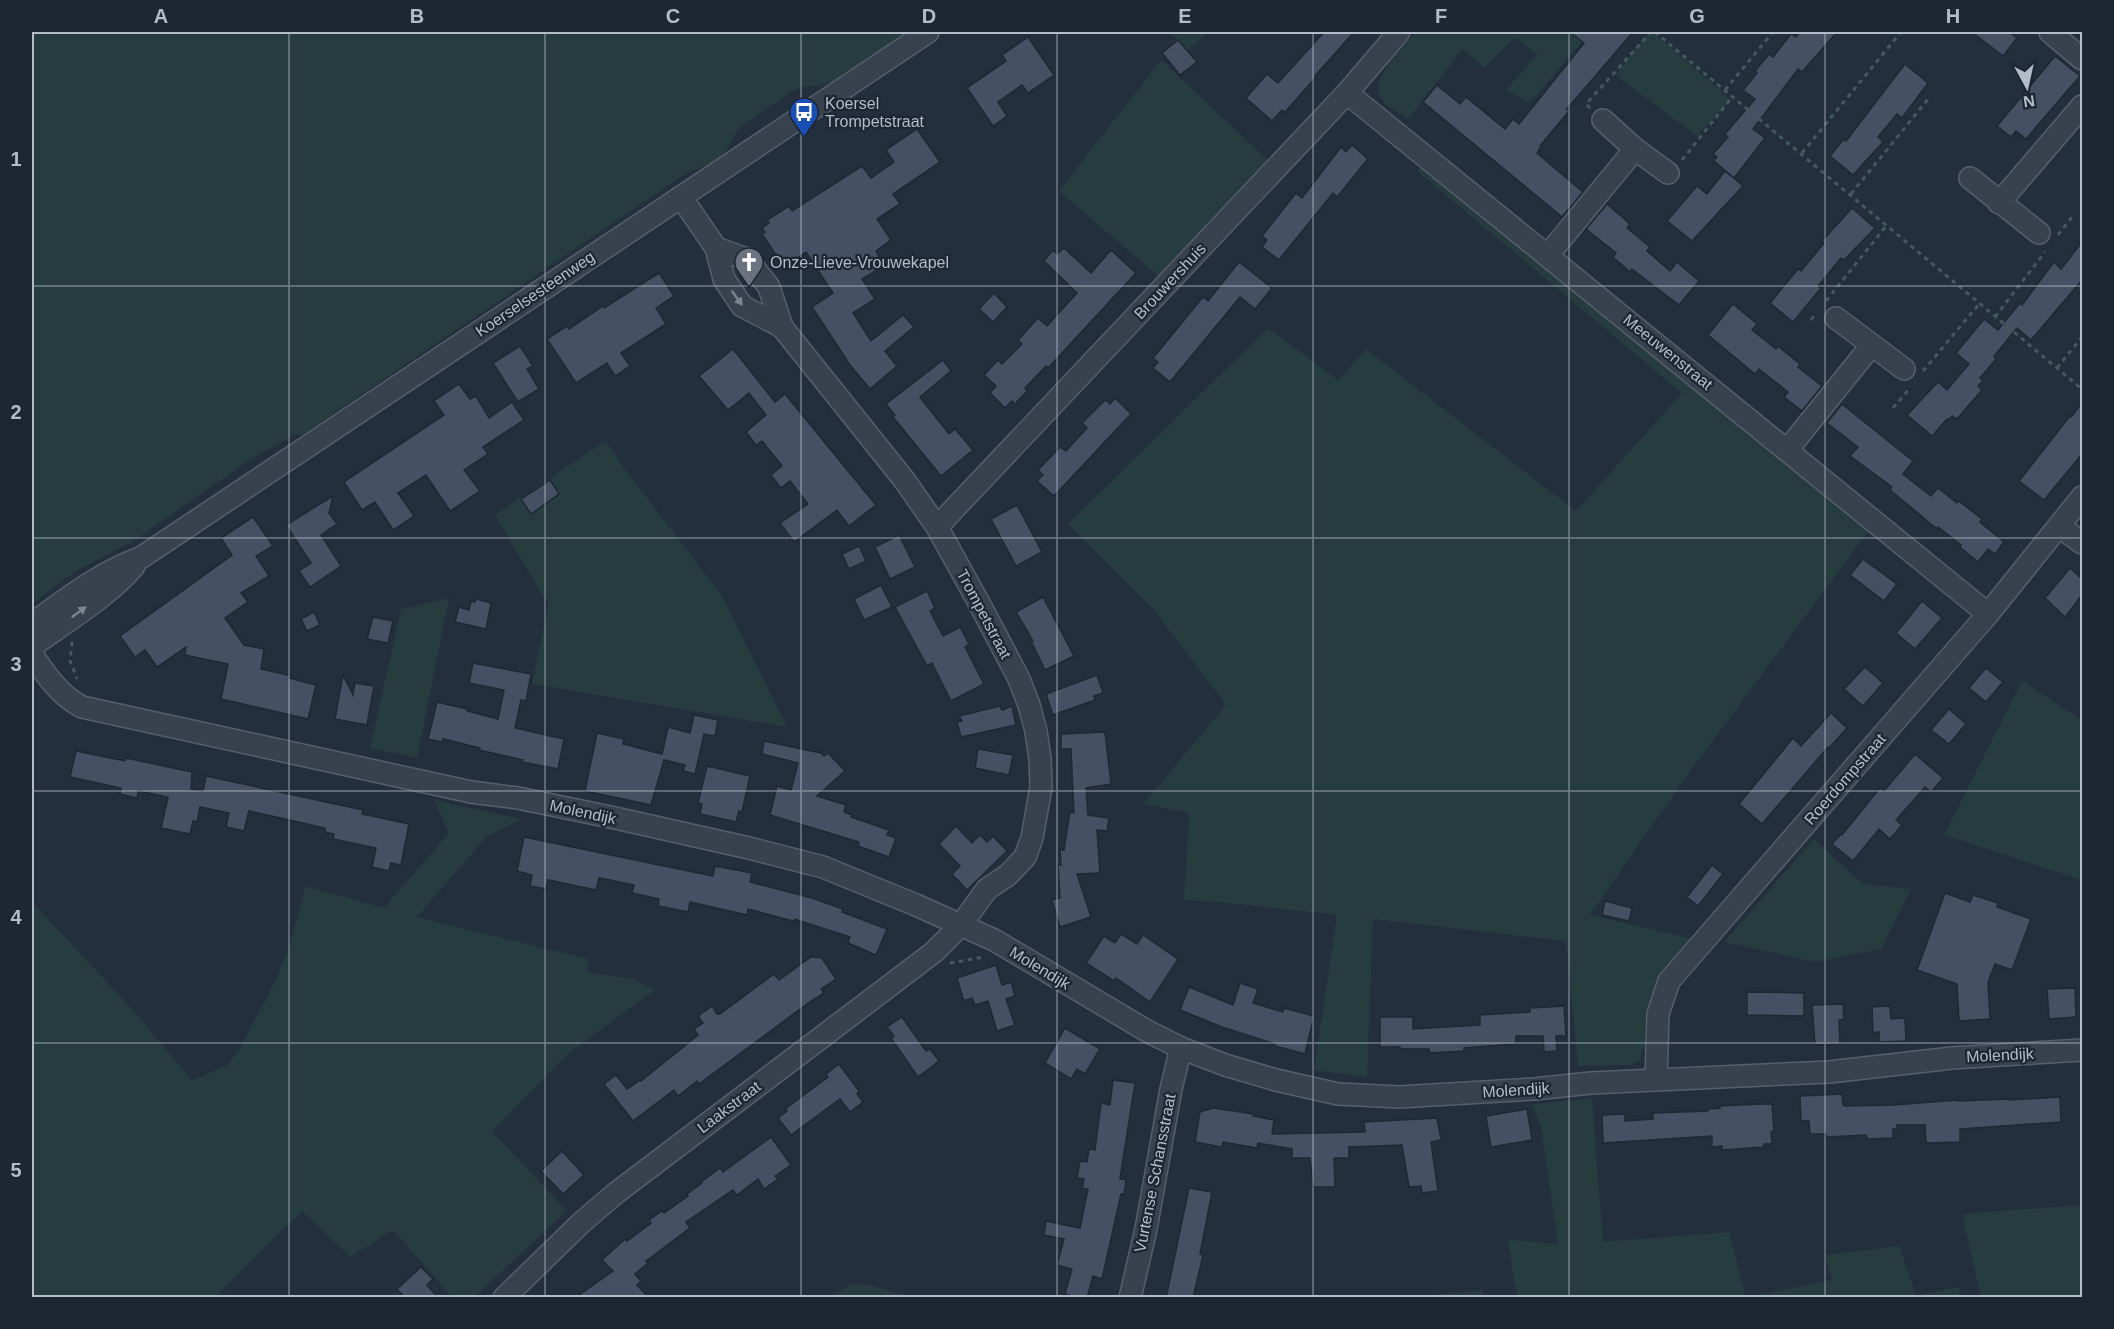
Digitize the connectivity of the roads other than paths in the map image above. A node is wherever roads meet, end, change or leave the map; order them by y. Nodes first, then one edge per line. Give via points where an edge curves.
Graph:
1 (928, 32) edge
2 (1399, 32) edge
3 (2063, 35) edge
4 (2082, 59) edge
5 (1347, 93) junction
6 (2082, 106) edge
7 (1603, 120) road end
8 (1635, 148) junction
9 (1668, 173) road end
10 (1970, 178) dead end
11 (681, 196) junction
12 (1999, 203) junction
13 (2049, 238) road end
14 (716, 248) junction
15 (1548, 255) junction
16 (1836, 318) dead end
17 (782, 327) junction
18 (1871, 346) junction
19 (1910, 378) road end
20 (1788, 450) junction
21 (2082, 497) edge
22 (2060, 526) junction
23 (937, 527) junction
24 (2082, 543) edge
25 (142, 557) junction
26 (1988, 614) junction
27 (32, 624) edge
28 (32, 646) edge
29 (32, 654) edge
30 (961, 925) junction
31 (1181, 1048) junction
32 (2082, 1050) edge
33 (1656, 1080) junction
34 (504, 1298) edge
35 (1130, 1298) edge

1 - 11 street, Koerselsesteenweg
2 - 5 street, Brouwershuis
3 - 4 street
5 - 15 street, Meeuwenstraat
5 - 23 street, Brouwershuis
6 - 12 street
7 - 8 street
8 - 9 street
8 - 15 street
10 - 12 street
11 - 14 street, Trompetstraat
11 - 25 street, Koerselsesteenweg
12 - 13 street
14 -> 17 street, Trompetstraat via 724,279 742,306
14 - 17 street, Trompetstraat via 747,259 769,287
15 - 20 street, Meeuwenstraat
16 - 18 street
17 - 23 street, Trompetstraat
18 - 19 street
18 - 20 street
20 - 26 street, Meeuwenstraat
21 - 22 street, Roerdompstraat
22 - 24 street
22 - 26 street, Roerdompstraat
23 - 30 street, Trompetstraat via 1019,679 1036,731 1040,759 1038,813 1025,857 987,889
25 - 27 street, Koerselsesteenweg via 85,585
28 -> 25 street, Koerselsesteenweg via 126,575
26 - 33 street, Roerdompstraat via 1669,981 1658,1014
29 - 30 street, Molendijk via 62,693 82,707 793,859 862,882
30 - 31 street, Molendijk via 994,940
30 - 34 street, Laakstraat via 934,952 616,1193
31 - 33 street, Molendijk via 1305,1088 1366,1096
31 - 35 street, Vurtense Schansstraat
32 - 33 street, Molendijk via 1952,1058 1829,1072

